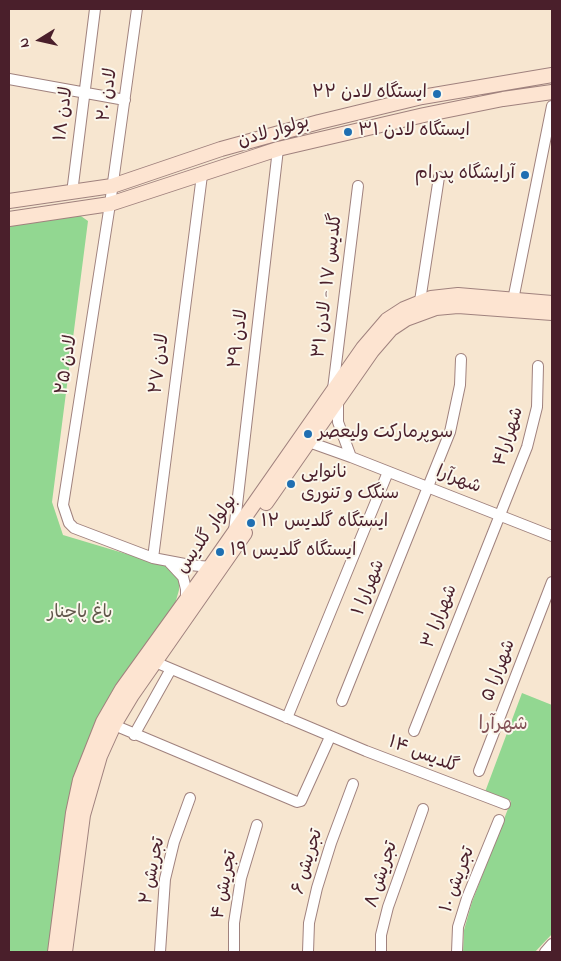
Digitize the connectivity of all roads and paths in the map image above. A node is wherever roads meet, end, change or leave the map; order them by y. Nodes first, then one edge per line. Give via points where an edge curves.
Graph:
1 (95, 9) edge
2 (137, 9) edge
3 (552, 75) edge
4 (9, 79) edge
5 (552, 92) edge
6 (83, 93) junction
7 (125, 100) junction
8 (552, 106) edge
9 (278, 150) junction
10 (202, 175) junction
11 (439, 177) dead end
12 (112, 186) junction
13 (358, 186) dead end
14 (72, 193) junction
15 (9, 201) edge
16 (110, 204) junction
17 (9, 219) edge
18 (513, 300) junction
19 (420, 301) junction
20 (552, 303) edge
21 (552, 313) edge
22 (461, 359) dead end
23 (538, 366) dead end
24 (335, 395) junction
25 (305, 439) junction
26 (352, 457) junction
27 (388, 472) junction
28 (427, 487) junction
29 (499, 515) junction
30 (234, 532) junction
31 (552, 536) edge
32 (152, 558) junction
33 (169, 562) junction
34 (210, 567) junction
35 (552, 582) edge
36 (186, 600) junction
37 (155, 662) junction
38 (171, 669) junction
39 (342, 701) dead end
40 (287, 718) junction
41 (114, 725) junction
42 (414, 731) dead end
43 (134, 735) junction
44 (330, 737) junction
45 (479, 772) dead end
46 (353, 784) dead end
47 (190, 798) dead end
48 (505, 804) dead end
49 (423, 809) dead end
50 (499, 820) dead end
51 (256, 825) dead end
52 (552, 944) edge
53 (55, 952) edge
54 (65, 952) edge
55 (160, 952) edge
56 (234, 952) edge
57 (308, 952) edge
58 (381, 952) edge
59 (456, 952) edge
60 (544, 952) edge

1 - 6 street, لادن ۱۸
2 - 7 street, لادن ۲۰
3 - 12 street, بولوار لادن via 422,97 319,122 221,149
4 - 6 street
5 - 9 street, بولوار لادن via 416,116
6 - 7 street
6 - 14 street, لادن ۱۸
7 - 12 street, لادن ۲۰
8 - 18 street
9 - 10 street, بولوار لادن
9 - 30 street, لادن ۲۹
10 - 16 street, بولوار لادن
10 - 32 street, لادن ۲۷
11 - 19 street
12 - 14 street, بولوار لادن
12 - 16 street, لادن ۲۰
13 - 24 street, گلدیس ۱۷ - لادن ۳۱
14 - 15 street, بولوار لادن
16 - 17 street, بولوار لادن
16 - 32 street, لادن ۲۵ via 63,505 66,518 74,528
18 - 19 street, بولوار گلدیس via 458,296
18 - 20 street, بولوار گلدیس
19 - 24 street, بولوار گلدیس via 387,320 363,348
21 - 24 street, بولوار گلدیس via 458,306 436,308 406,319 391,329
22 - 28 street, شهرارا ۱ via 459,393 450,432
23 - 29 street, شهرارا۴ via 535,415
24 - 25 street, بولوار گلدیس
24 - 26 street, گلدیس ۱۷ - لادن ۳۱ via 338,422
25 - 26 street, شهرآرا
25 - 30 street, بولوار گلدیس
25 - 37 street, بولوار گلدیس
26 - 27 street, شهرآرا
27 - 28 street, شهرآرا
27 - 40 street
28 - 29 street, شهرآرا
28 - 39 street, شهرارا ۱
29 - 31 street, شهرآرا
29 - 42 street, شهرارا ۳
30 - 34 street, بولوار گلدیس
32 - 33 street
33 - 34 street
33 - 36 street via 183,577
34 - 36 street, بولوار گلدیس
35 - 45 street, شهرارا ۵
36 - 53 street, بولوار گلدیس via 122,689 90,752 72,813
37 - 38 street, گلدیس ۱۴
37 - 41 street, بولوار گلدیس
38 - 40 street, گلدیس ۱۴
38 - 43 street
40 - 44 street, گلدیس ۱۴
41 - 43 street
41 - 54 street, بولوار گلدیس via 100,756 83,815
43 - 44 street via 297,802 301,801
44 - 48 street, گلدیس ۱۴
46 - 57 street, تجریش ۶ via 317,888 308,923
47 - 55 street, تجریش ۲ via 165,879
49 - 58 street, تجریش ۸ via 388,907 381,935
50 - 59 street, تجریش ۱۰ via 467,898 458,927
51 - 56 street, تجریش ۴ via 241,878 234,923
52 - 60 street

